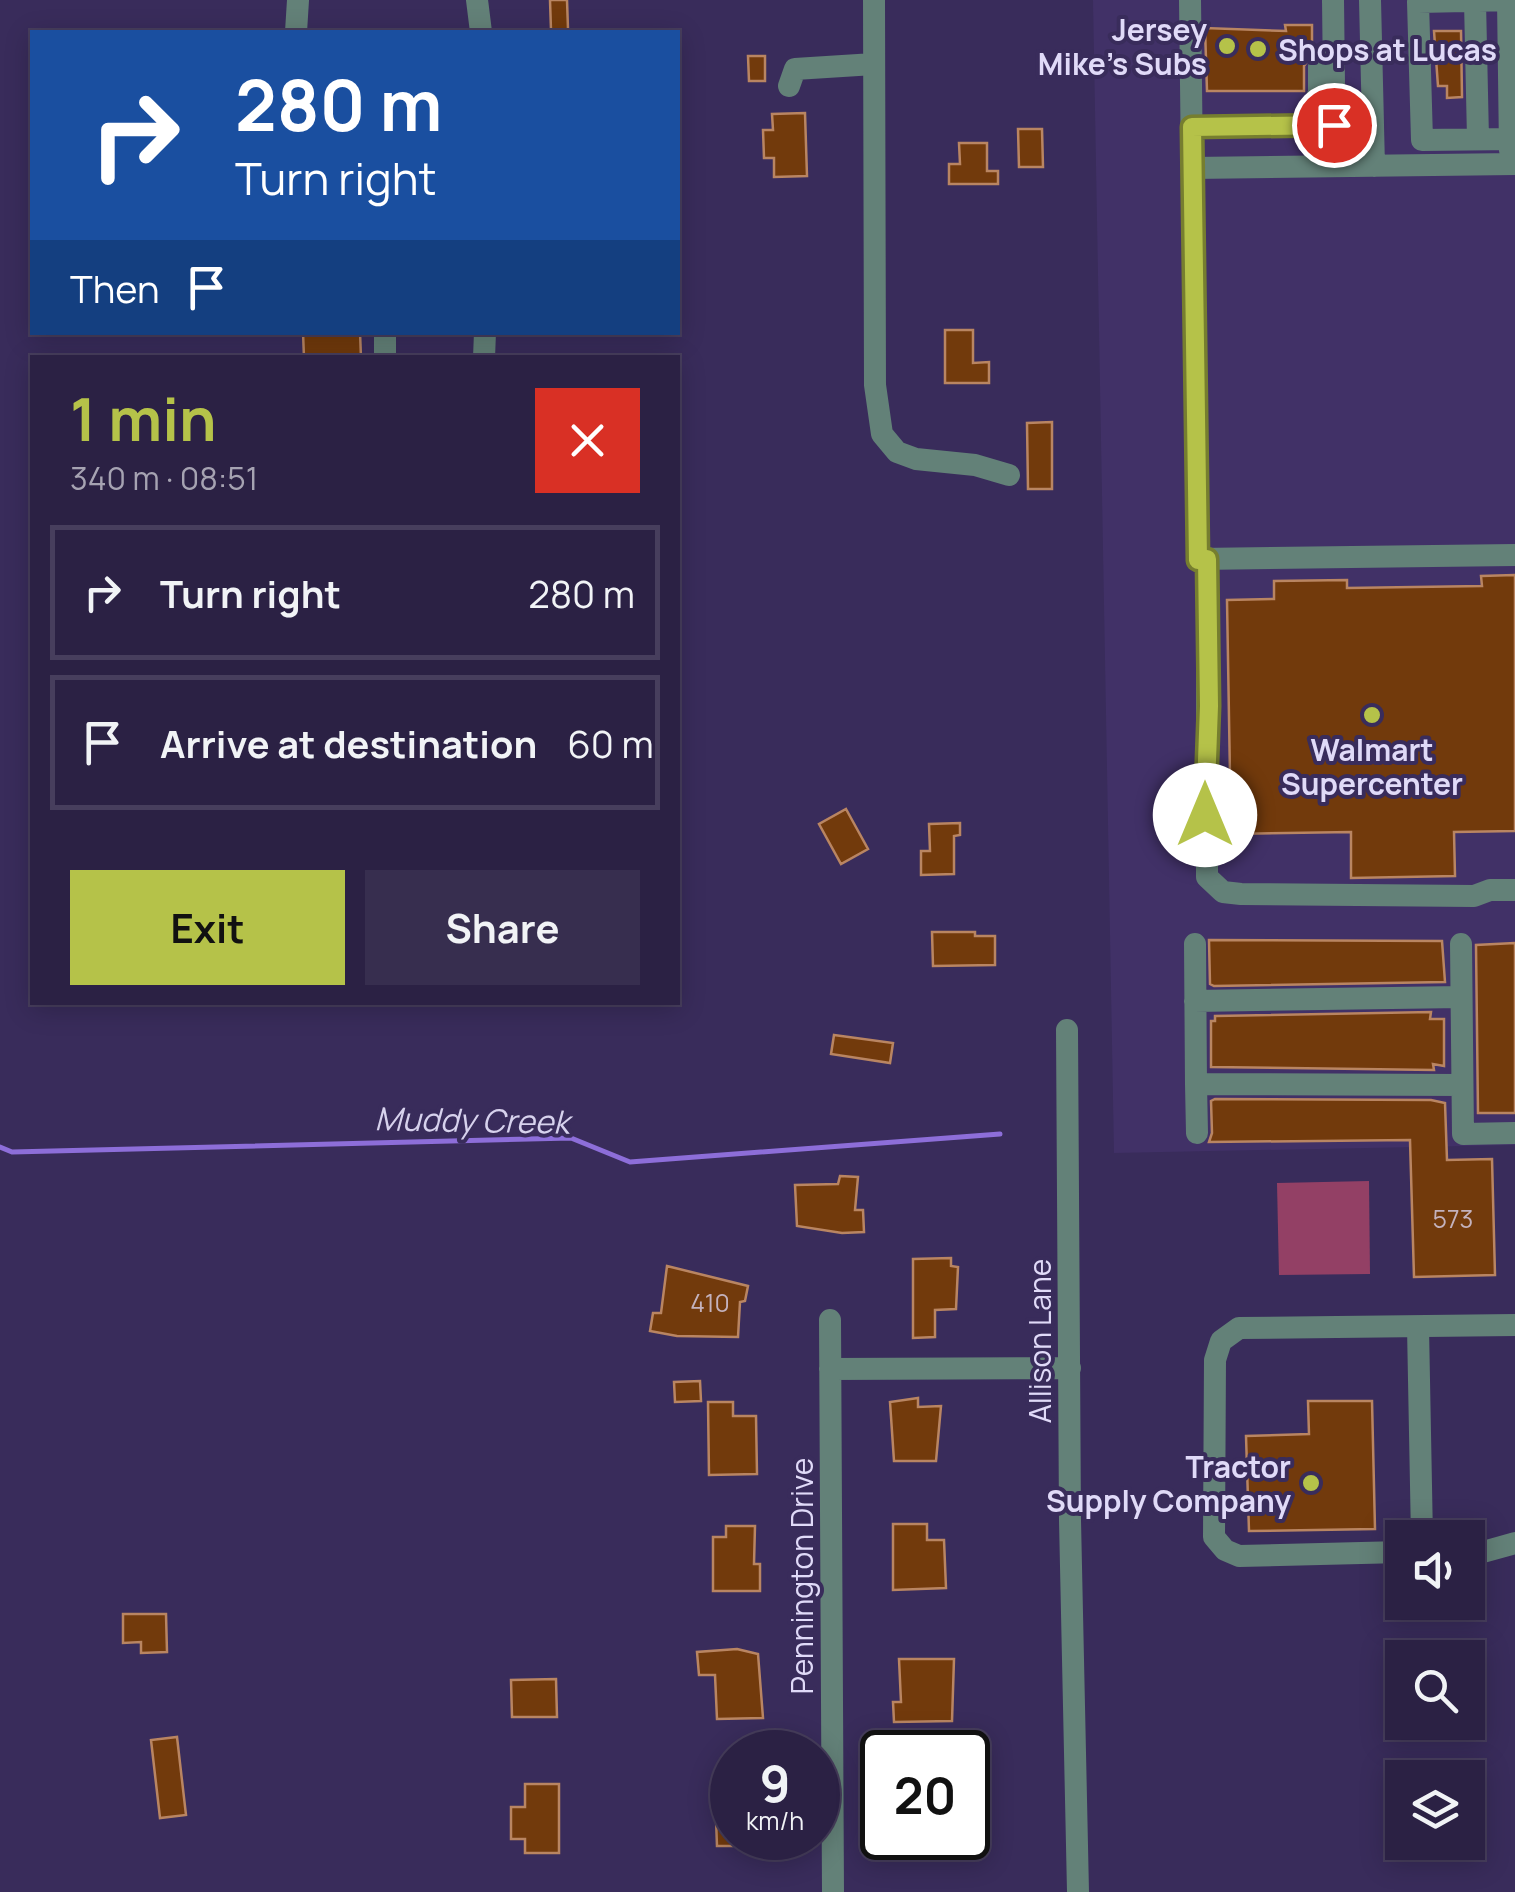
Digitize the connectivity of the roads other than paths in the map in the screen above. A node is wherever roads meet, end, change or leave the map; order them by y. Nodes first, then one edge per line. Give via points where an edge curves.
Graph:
1 (298, 0) edge
2 (477, 0) edge
3 (874, 0) edge
4 (1190, 0) edge
5 (1316, 0) edge
6 (1333, 0) edge
7 (1370, 0) edge
8 (1512, 0) edge
9 (1475, 1) edge
10 (296, 30) edge
11 (481, 30) edge
12 (874, 64) junction
13 (789, 86) dead end
14 (1334, 125) junction
15 (1305, 126) junction
16 (1192, 127) junction
17 (1478, 139) junction
18 (1513, 139) edge
19 (1422, 140) junction
20 (1513, 164) edge
21 (1423, 165) junction
22 (1335, 166) junction
23 (1374, 166) junction
24 (1192, 168) junction
25 (1009, 475) dead end
26 (1515, 555) edge
27 (1212, 559) junction
28 (1515, 890) edge
29 (1194, 944) dead end
30 (1461, 944) dead end
31 (1461, 997) junction
32 (1195, 1002) junction
33 (1068, 1030) dead end
34 (1196, 1084) junction
35 (1462, 1085) junction
36 (1197, 1133) dead end
37 (1515, 1133) edge
38 (830, 1320) dead end
39 (1515, 1325) edge
40 (1418, 1327) junction
41 (1070, 1368) junction
42 (830, 1369) junction
43 (1422, 1520) edge
44 (1515, 1543) edge
45 (1485, 1551) edge
46 (1385, 1552) edge
47 (833, 1892) edge
48 (1078, 1892) edge

1 - 10 street
2 - 11 street
3 - 12 street
4 - 16 street
5 - 15 street via 1320,93
6 - 14 street
7 - 23 street
8 - 9 street
8 - 18 street
9 - 17 street
9 - 19 street via 1418,2
12 - 13 street via 796,69
12 - 25 street via 875,384 882,434 897,452 916,459
14 - 15 street
14 - 22 street
15 - 16 street
16 - 24 street
17 - 18 street
17 - 19 street
18 - 20 street
19 - 21 street
20 - 21 street
21 - 23 street
22 - 23 street
22 - 24 street
24 - 27 street via 1198,560
26 - 27 street
27 - 28 street via 1219,706 1206,739 1207,877 1223,892 1474,896
29 - 32 street
30 - 31 street
31 - 32 street
31 - 35 street
32 - 34 street
33 - 41 street, Allison Lane
34 - 35 street
34 - 36 street
35 - 37 street via 1462,1134
38 - 42 street, Pennington Drive
39 - 40 street
40 - 43 street
40 - 46 street via 1240,1328 1221,1341 1215,1360 1214,1538 1239,1556
41 - 42 street
41 - 48 street, Allison Lane
42 - 47 street, Pennington Drive
44 - 45 street

